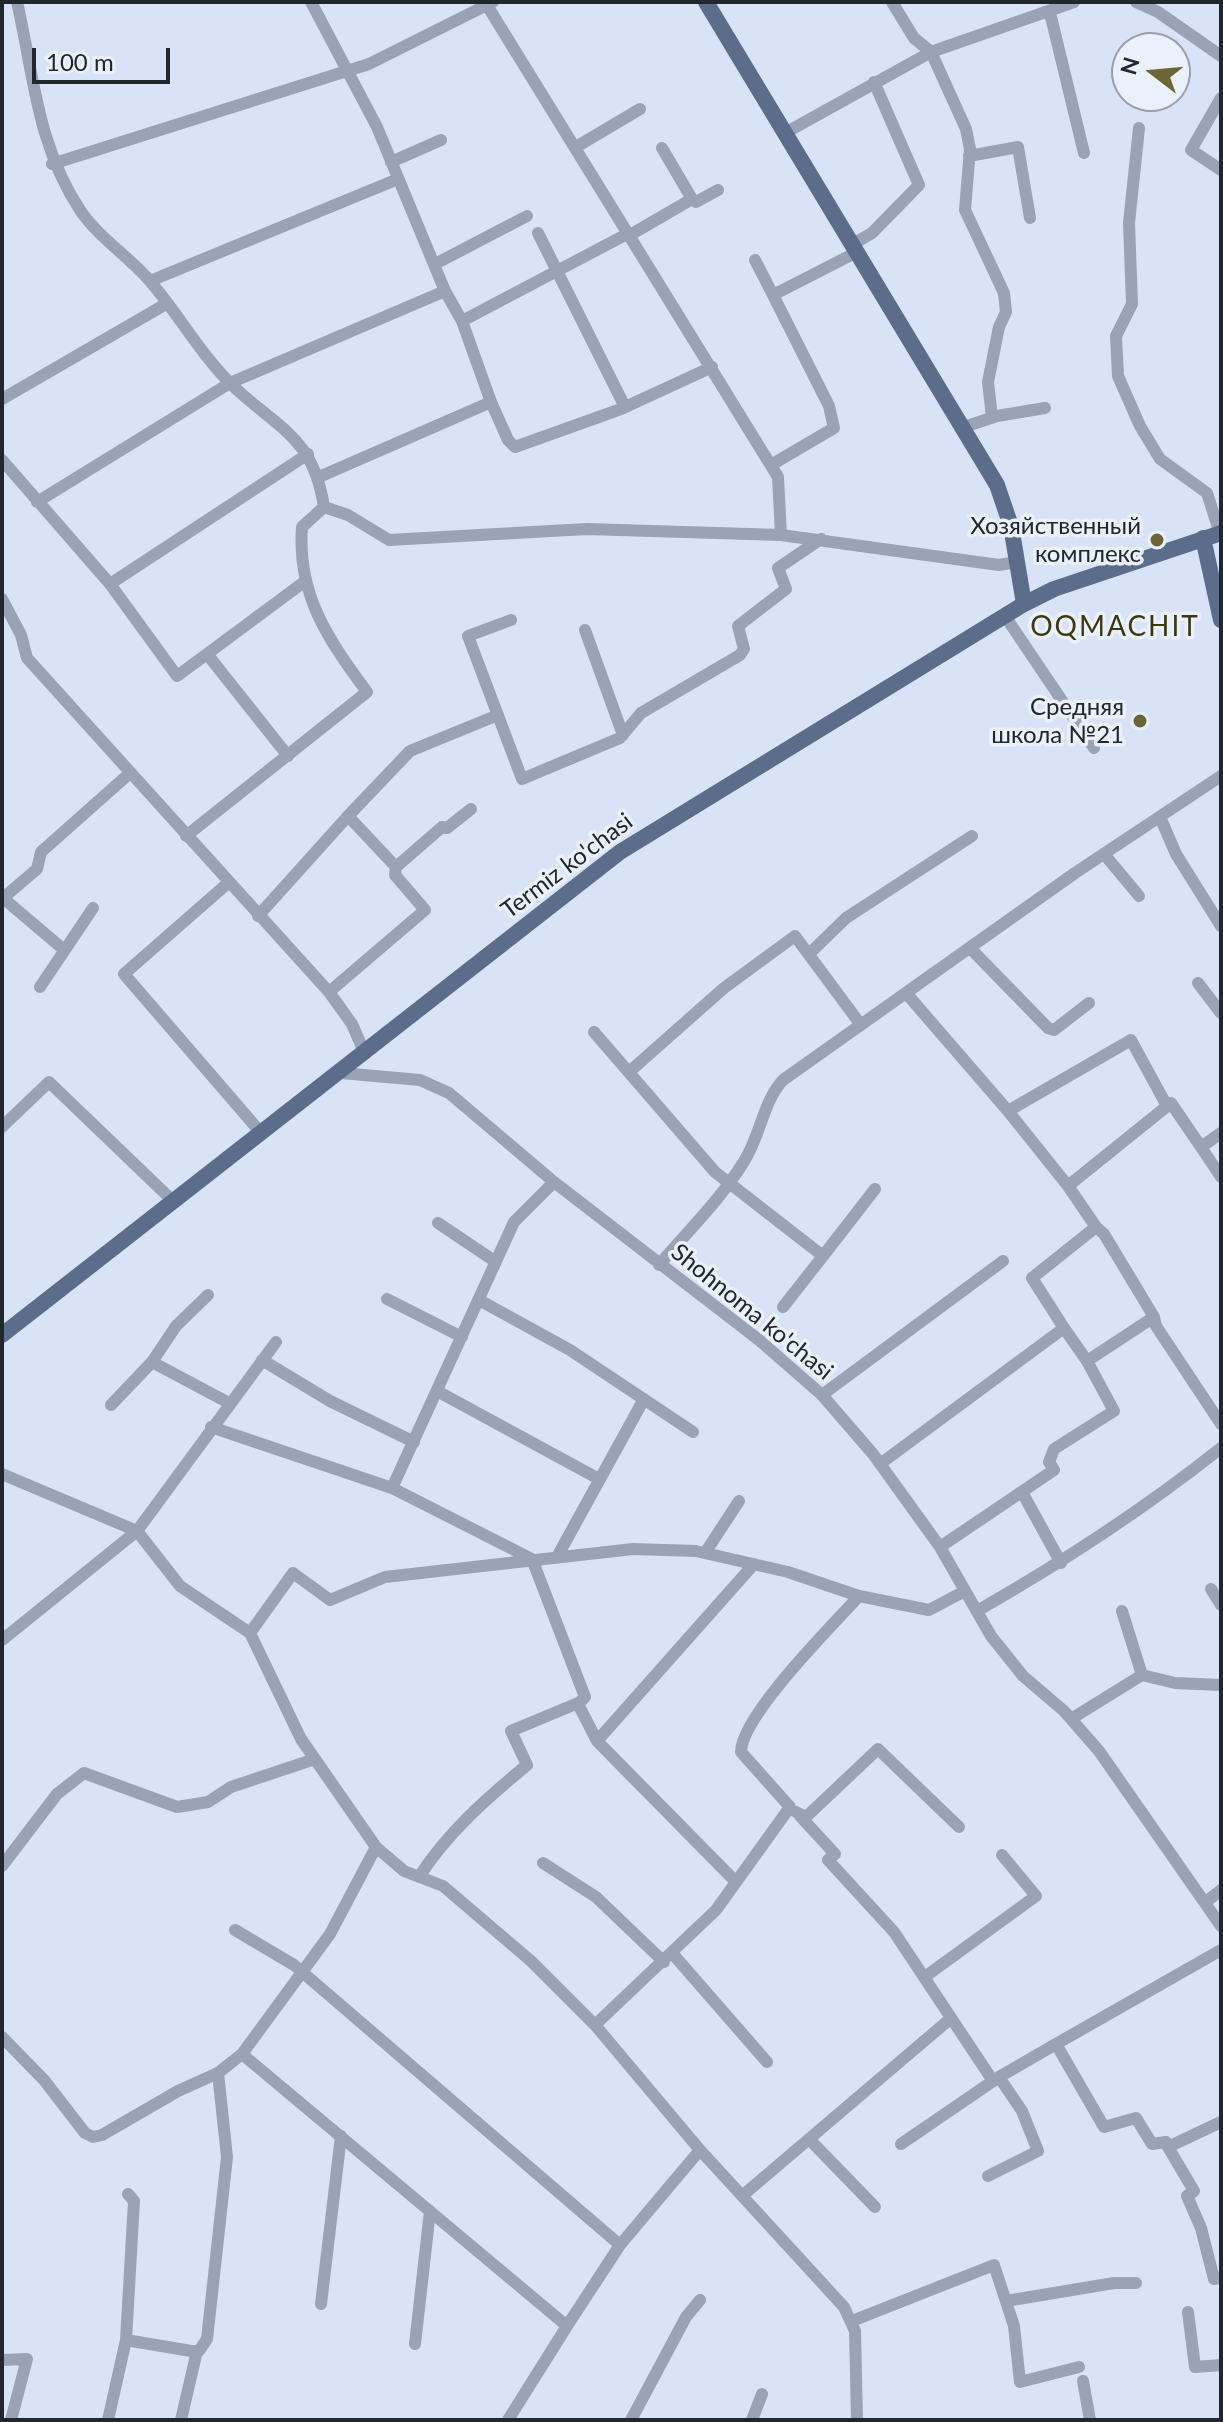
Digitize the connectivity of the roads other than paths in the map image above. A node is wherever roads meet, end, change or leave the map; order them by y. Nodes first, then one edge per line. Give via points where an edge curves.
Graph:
1 (17, 2) edge
2 (311, 2) edge
3 (706, 2) edge
4 (892, 2) edge
5 (1074, 2) edge
6 (1136, 2) edge
7 (488, 3) edge
8 (1152, 6) edge
9 (1046, 12) junction
10 (931, 52) junction
11 (1221, 56) edge
12 (345, 69) junction
13 (874, 82) junction
14 (1221, 98) edge
15 (640, 109) dead end
16 (1139, 128) dead end
17 (785, 133) junction
18 (441, 140) dead end
19 (576, 147) junction
20 (662, 148) dead end
21 (1084, 153) dead end
22 (969, 156) junction
23 (391, 162) junction
24 (52, 164) junction
25 (1221, 170) edge
26 (398, 179) junction
27 (718, 190) dead end
28 (692, 199) junction
29 (527, 216) dead end
30 (1030, 218) dead end
31 (538, 233) dead end
32 (630, 234) junction
33 (855, 248) junction
34 (755, 260) dead end
35 (435, 264) junction
36 (558, 272) junction
37 (150, 281) junction
38 (445, 291) junction
39 (773, 295) junction
40 (166, 304) junction
41 (462, 321) junction
42 (712, 367) junction
43 (230, 383) junction
44 (2, 399) edge
45 (491, 402) junction
46 (625, 407) junction
47 (1045, 408) dead end
48 (992, 417) junction
49 (964, 427) junction
50 (308, 454) junction
51 (2, 460) edge
52 (771, 465) junction
53 (319, 477) junction
54 (37, 502) junction
55 (324, 507) junction
56 (1220, 534) edge
57 (781, 535) junction
58 (1203, 538) junction
59 (821, 539) junction
60 (1017, 562) junction
61 (304, 582) junction
62 (110, 584) junction
63 (2, 599) edge
64 (1024, 604) junction
65 (1005, 616) junction
66 (511, 620) dead end
67 (1221, 620) edge
68 (585, 630) dead end
69 (207, 654) junction
70 (498, 715) junction
71 (623, 735) junction
72 (1094, 748) dead end
73 (288, 756) junction
74 (130, 773) junction
75 (1221, 776) edge
76 (471, 809) dead end
77 (348, 816) junction
78 (1160, 817) junction
79 (186, 836) junction
80 (972, 836) dead end
81 (1104, 854) junction
82 (396, 867) junction
83 (228, 883) junction
84 (1139, 896) dead end
85 (2, 898) edge
86 (93, 908) dead end
87 (258, 916) junction
88 (1221, 926) edge
89 (970, 948) junction
90 (63, 949) junction
91 (809, 954) junction
92 (1198, 983) dead end
93 (40, 987) dead end
94 (329, 992) junction
95 (906, 993) junction
96 (1089, 1003) dead end
97 (1221, 1013) edge
98 (861, 1025) junction
99 (594, 1032) dead end
100 (365, 1054) junction
101 (629, 1072) junction
102 (341, 1073) junction
103 (1167, 1106) junction
104 (1008, 1111) junction
105 (2, 1127) edge
106 (1221, 1133) edge
107 (262, 1134) junction
108 (1201, 1147) junction
109 (1221, 1177) edge
110 (554, 1182) junction
111 (728, 1183) junction
112 (1068, 1186) junction
113 (875, 1189) dead end
114 (174, 1202) junction
115 (438, 1223) dead end
116 (1096, 1227) junction
117 (823, 1256) junction
118 (1003, 1261) dead end
119 (496, 1262) junction
120 (659, 1265) junction
121 (208, 1295) dead end
122 (387, 1299) dead end
123 (479, 1300) junction
124 (783, 1307) dead end
125 (1154, 1317) junction
126 (1064, 1328) junction
127 (2, 1335) edge
128 (462, 1337) junction
129 (276, 1342) dead end
130 (262, 1360) junction
131 (1087, 1361) junction
132 (152, 1362) junction
133 (437, 1391) junction
134 (822, 1395) junction
135 (644, 1399) junction
136 (229, 1403) junction
137 (111, 1405) dead end
138 (1221, 1424) edge
139 (211, 1427) junction
140 (693, 1432) dead end
141 (414, 1442) junction
142 (1221, 1448) edge
143 (880, 1464) junction
144 (2, 1474) edge
145 (599, 1479) junction
146 (392, 1488) junction
147 (1022, 1492) junction
148 (739, 1501) dead end
149 (137, 1531) junction
150 (940, 1547) junction
151 (705, 1553) junction
152 (557, 1557) junction
153 (532, 1559) junction
154 (1061, 1563) junction
155 (754, 1564) junction
156 (1211, 1589) dead end
157 (965, 1591) junction
158 (859, 1596) junction
159 (1221, 1605) edge
160 (977, 1611) junction
161 (1122, 1611) dead end
162 (250, 1633) junction
163 (2, 1640) edge
164 (1142, 1675) junction
165 (1221, 1685) edge
166 (578, 1703) junction
167 (1071, 1719) junction
168 (597, 1741) junction
169 (315, 1759) junction
170 (795, 1812) junction
171 (959, 1827) dead end
172 (376, 1847) junction
173 (1002, 1855) dead end
174 (543, 1863) dead end
175 (2, 1866) edge
176 (419, 1877) junction
177 (736, 1882) junction
178 (1221, 1890) edge
179 (1207, 1901) junction
180 (1221, 1926) edge
181 (235, 1930) dead end
182 (1221, 1950) edge
183 (668, 1957) junction
184 (302, 1972) junction
185 (926, 1976) junction
186 (950, 2019) junction
187 (595, 2025) junction
188 (2, 2037) edge
189 (1056, 2044) junction
190 (242, 2054) junction
191 (767, 2062) dead end
192 (218, 2073) junction
193 (996, 2079) junction
194 (1221, 2122) edge
195 (341, 2136) junction
196 (809, 2139) junction
197 (901, 2144) dead end
198 (1168, 2147) junction
199 (700, 2150) junction
200 (988, 2176) dead end
201 (128, 2194) dead end
202 (742, 2196) junction
203 (875, 2207) dead end
204 (430, 2211) junction
205 (620, 2245) junction
206 (1221, 2278) edge
207 (1136, 2283) dead end
208 (700, 2300) dead end
209 (1006, 2301) junction
210 (321, 2304) dead end
211 (1188, 2312) dead end
212 (852, 2321) junction
213 (567, 2326) junction
214 (126, 2340) junction
215 (415, 2344) dead end
216 (197, 2351) junction
217 (2, 2360) edge
218 (1221, 2365) edge
219 (1079, 2367) dead end
220 (1083, 2381) dead end
221 (762, 2394) dead end
222 (11, 2420) edge
223 (108, 2420) edge
224 (181, 2420) edge
225 (508, 2420) edge
226 (631, 2420) edge
227 (752, 2420) edge
228 (857, 2420) edge
229 (1090, 2420) edge

1 - 24 street
2 - 12 street
3 - 17 main road
4 - 10 street via 914,38
5 - 9 street
6 - 8 street
7 - 12 street via 405,48
7 - 19 street
8 - 11 street
9 - 10 street
9 - 21 street
10 - 13 street
10 - 22 street via 966,129
12 - 23 street via 356,81
12 - 24 street
13 - 17 street
13 - 33 street via 919,185
14 - 25 street via 1191,150
15 - 19 street
16 - 56 street via 1129,223 1132,304 1116,336 1118,376 1160,459 1207,493
17 - 33 main road
18 - 23 street
19 - 32 street
20 - 28 street
22 - 30 street via 1018,147
22 - 48 street via 965,210 1004,293 1006,312 988,382
23 - 26 street
24 - 37 street via 82,213
26 - 35 street
26 - 37 street
27 - 28 street via 696,202
28 - 32 street
29 - 35 street
31 - 36 street
32 - 36 street
32 - 42 street
33 - 39 street
33 - 49 main road
34 - 39 street
35 - 38 street
36 - 41 street
36 - 46 street
37 - 40 street
38 - 41 street
38 - 43 street
39 - 52 street via 829,406 834,428
40 - 43 street
40 - 44 street
41 - 45 street
42 - 46 street
42 - 52 street
43 - 50 street
43 - 54 street
45 - 46 street via 515,447
45 - 53 street
47 - 48 street
48 - 49 street
49 - 60 main road via 997,485
50 - 53 street
50 - 62 street
51 - 54 street
52 - 57 street via 778,477
53 - 55 street
54 - 62 street
55 - 57 street via 389,540 587,529
55 - 61 street via 302,527
56 - 58 main road, Termiz ko'chasi
57 - 59 street
58 - 64 main road, Termiz ko'chasi
58 - 67 main road
59 - 60 street via 999,565
59 - 71 street via 778,568 786,589 738,626 744,649 740,655 641,713
60 - 64 main road
61 - 69 street
61 - 73 street via 328,640 367,692
62 - 69 street via 177,676
63 - 74 street via 27,658
64 - 65 main road, Termiz ko'chasi
65 - 72 street
65 - 100 main road, Termiz ko'chasi via 620,852
66 - 70 street via 468,636
68 - 71 street
69 - 73 street
70 - 71 street via 522,779
70 - 77 street via 410,751
73 - 79 street
74 - 79 street
74 - 85 street via 41,852 37,869
75 - 78 street
76 - 82 street
77 - 82 street
77 - 87 street
78 - 81 street
78 - 88 street via 1176,854
79 - 83 street
80 - 91 street via 846,918
81 - 84 street
81 - 89 street
82 - 94 street via 395,875 425,910
83 - 87 street
83 - 107 street via 124,974
85 - 90 street
86 - 90 street
87 - 94 street
89 - 95 street
89 - 96 street via 1048,1028 1054,1030
90 - 93 street
91 - 98 street
91 - 101 street via 795,936 791,938 715,995
92 - 97 street
94 - 100 street
95 - 98 street
95 - 104 street
98 - 111 street via 769,1095 762,1129
99 - 101 street
100 - 102 main road, Termiz ko'chasi
101 - 111 street
102 - 107 main road, Termiz ko'chasi
102 - 110 street, Shohnoma ko'chasi via 420,1080 449,1093
103 - 104 street via 1131,1040
103 - 108 street via 1171,1103
103 - 112 street
104 - 112 street
105 - 114 street via 49,1082
106 - 108 street
107 - 114 main road, Termiz ko'chasi
108 - 109 street
110 - 119 street via 514,1222
110 - 120 street, Shohnoma ko'chasi
111 - 117 street
111 - 120 street
112 - 116 street
113 - 117 street
114 - 127 main road, Termiz ko'chasi
115 - 119 street
116 - 125 street
116 - 126 street via 1032,1278
117 - 124 street
118 - 134 street
119 - 123 street
120 - 134 street, Shohnoma ko'chasi
121 - 132 street via 176,1326
122 - 128 street
123 - 128 street
123 - 135 street
125 - 131 street
125 - 138 street
126 - 131 street
126 - 143 street
128 - 133 street
129 - 130 street
130 - 136 street
130 - 141 street
131 - 147 street via 1114,1411 1054,1449 1049,1462 1054,1470
132 - 136 street
132 - 137 street
133 - 141 street
133 - 145 street
134 - 143 street, Shohnoma ko'chasi
135 - 140 street
135 - 145 street
136 - 139 street
139 - 146 street
139 - 149 street
141 - 146 street
142 - 154 street via 1154,1502
143 - 150 street, Shohnoma ko'chasi
144 - 149 street
145 - 152 street
146 - 153 street
147 - 150 street
147 - 154 street
148 - 151 street
149 - 162 street via 180,1586
149 - 163 street
150 - 157 street, Shohnoma ko'chasi
151 - 152 street via 633,1549
151 - 155 street
152 - 153 street
153 - 162 street via 385,1577 330,1600 293,1573
153 - 166 street via 585,1697
154 - 160 street
155 - 158 street
155 - 168 street
156 - 159 street
157 - 158 street via 929,1610
157 - 160 street, Shohnoma ko'chasi
158 - 170 street via 770,1696 741,1741 741,1752
160 - 167 street, Shohnoma ko'chasi via 1023,1676
161 - 164 street
162 - 169 street
164 - 165 street
164 - 167 street
166 - 168 street
166 - 176 street via 511,1731 527,1765 435,1851
167 - 179 street, Shohnoma ko'chasi
168 - 177 street
169 - 172 street
169 - 175 street via 231,1787 208,1802 177,1807 84,1773 57,1794
170 - 171 street via 806,1817 878,1749
170 - 177 street
170 - 185 street via 835,1854 828,1860
172 - 176 street
172 - 184 street via 330,1934
173 - 185 street via 1036,1896
174 - 183 street via 596,1897
176 - 187 street via 443,1886 467,1906
177 - 183 street
178 - 179 street
179 - 180 street, Shohnoma ko'chasi
181 - 184 street
182 - 189 street
183 - 187 street
183 - 191 street
184 - 190 street
184 - 205 street
185 - 186 street
186 - 193 street
186 - 196 street
187 - 199 street
188 - 192 street via 93,2137
189 - 193 street
189 - 198 street via 1104,2127 1136,2118 1152,2144 1166,2142
190 - 192 street
190 - 195 street
192 - 216 street via 227,2157 207,2339
193 - 197 street
193 - 200 street via 1022,2111 1038,2151
194 - 198 street
195 - 204 street
195 - 210 street
196 - 202 street
196 - 203 street
198 - 206 street via 1194,2191 1187,2196 1214,2279
199 - 202 street
199 - 205 street
201 - 214 street via 134,2201
202 - 212 street
204 - 213 street
204 - 215 street
205 - 213 street
207 - 209 street
208 - 226 street
209 - 212 street via 994,2265
209 - 219 street via 1020,2382
211 - 218 street via 1195,2367
212 - 228 street
213 - 225 street
214 - 216 street
214 - 223 street
216 - 224 street
217 - 222 street via 27,2359
220 - 229 street
221 - 227 street

